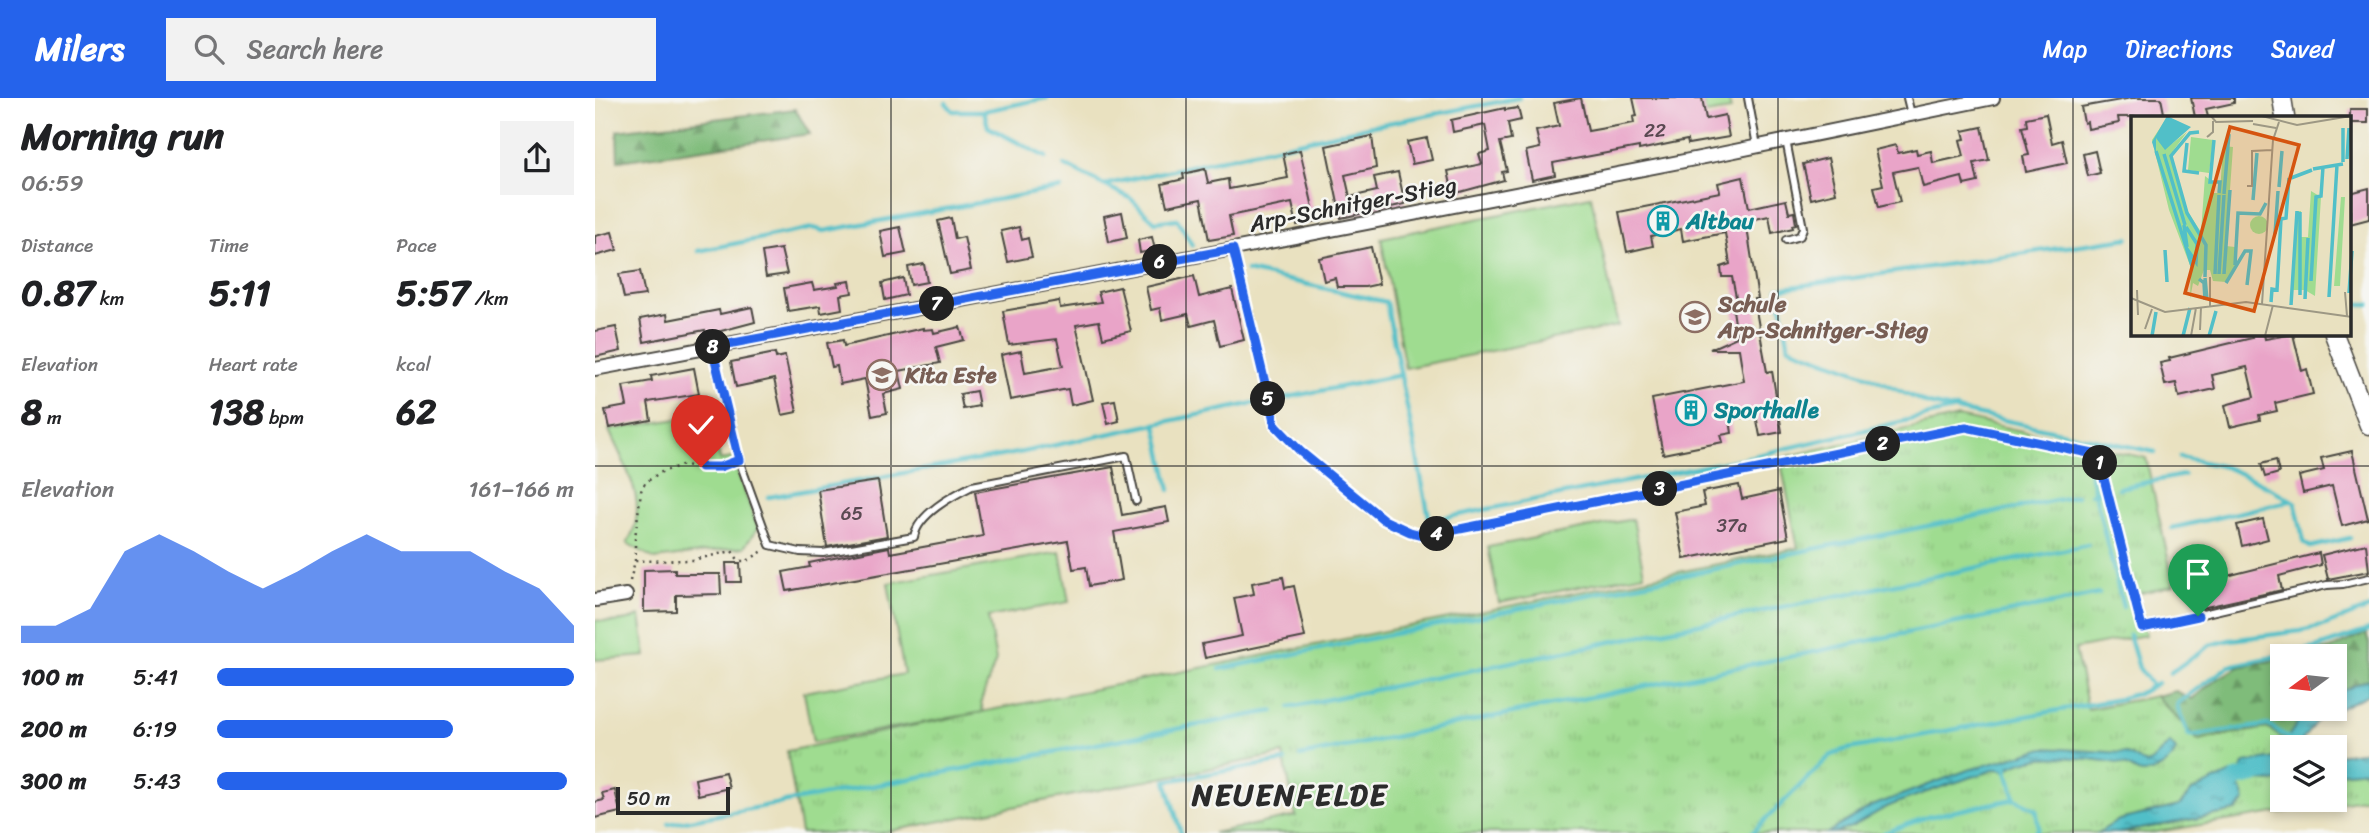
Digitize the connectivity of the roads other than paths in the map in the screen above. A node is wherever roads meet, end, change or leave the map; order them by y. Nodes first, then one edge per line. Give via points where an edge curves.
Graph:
1 (1748, 98) edge
2 (1907, 98) edge
3 (1993, 98) edge
4 (2282, 98) edge
5 (1911, 114) junction
6 (2285, 116) edge
7 (1786, 140) junction
8 (1757, 146) junction
9 (1786, 240) dead end
10 (1233, 249) junction
11 (2335, 336) edge
12 (712, 347) junction
13 (595, 369) edge
14 (1275, 425) road end
15 (2369, 425) edge
16 (1136, 501) dead end
17 (2369, 578) edge
18 (627, 595) road end
19 (595, 600) edge
20 (2142, 628) road end

1 - 8 lane
2 - 5 lane
3 - 5 street, Arp-Schnitger-Stieg
4 - 6 main road
5 - 7 street, Arp-Schnitger-Stieg
7 - 8 street, Arp-Schnitger-Stieg
7 - 9 lane via 1803,228 1800,236
8 - 10 street, Arp-Schnitger-Stieg
10 - 12 street, Arp-Schnitger-Stieg
10 - 14 lane
11 - 15 main road
12 - 13 street, Arp-Schnitger-Stieg
12 - 16 lane via 739,460 770,545 823,553 914,537 923,519 972,486 1126,456
17 - 20 lane
18 - 19 street

